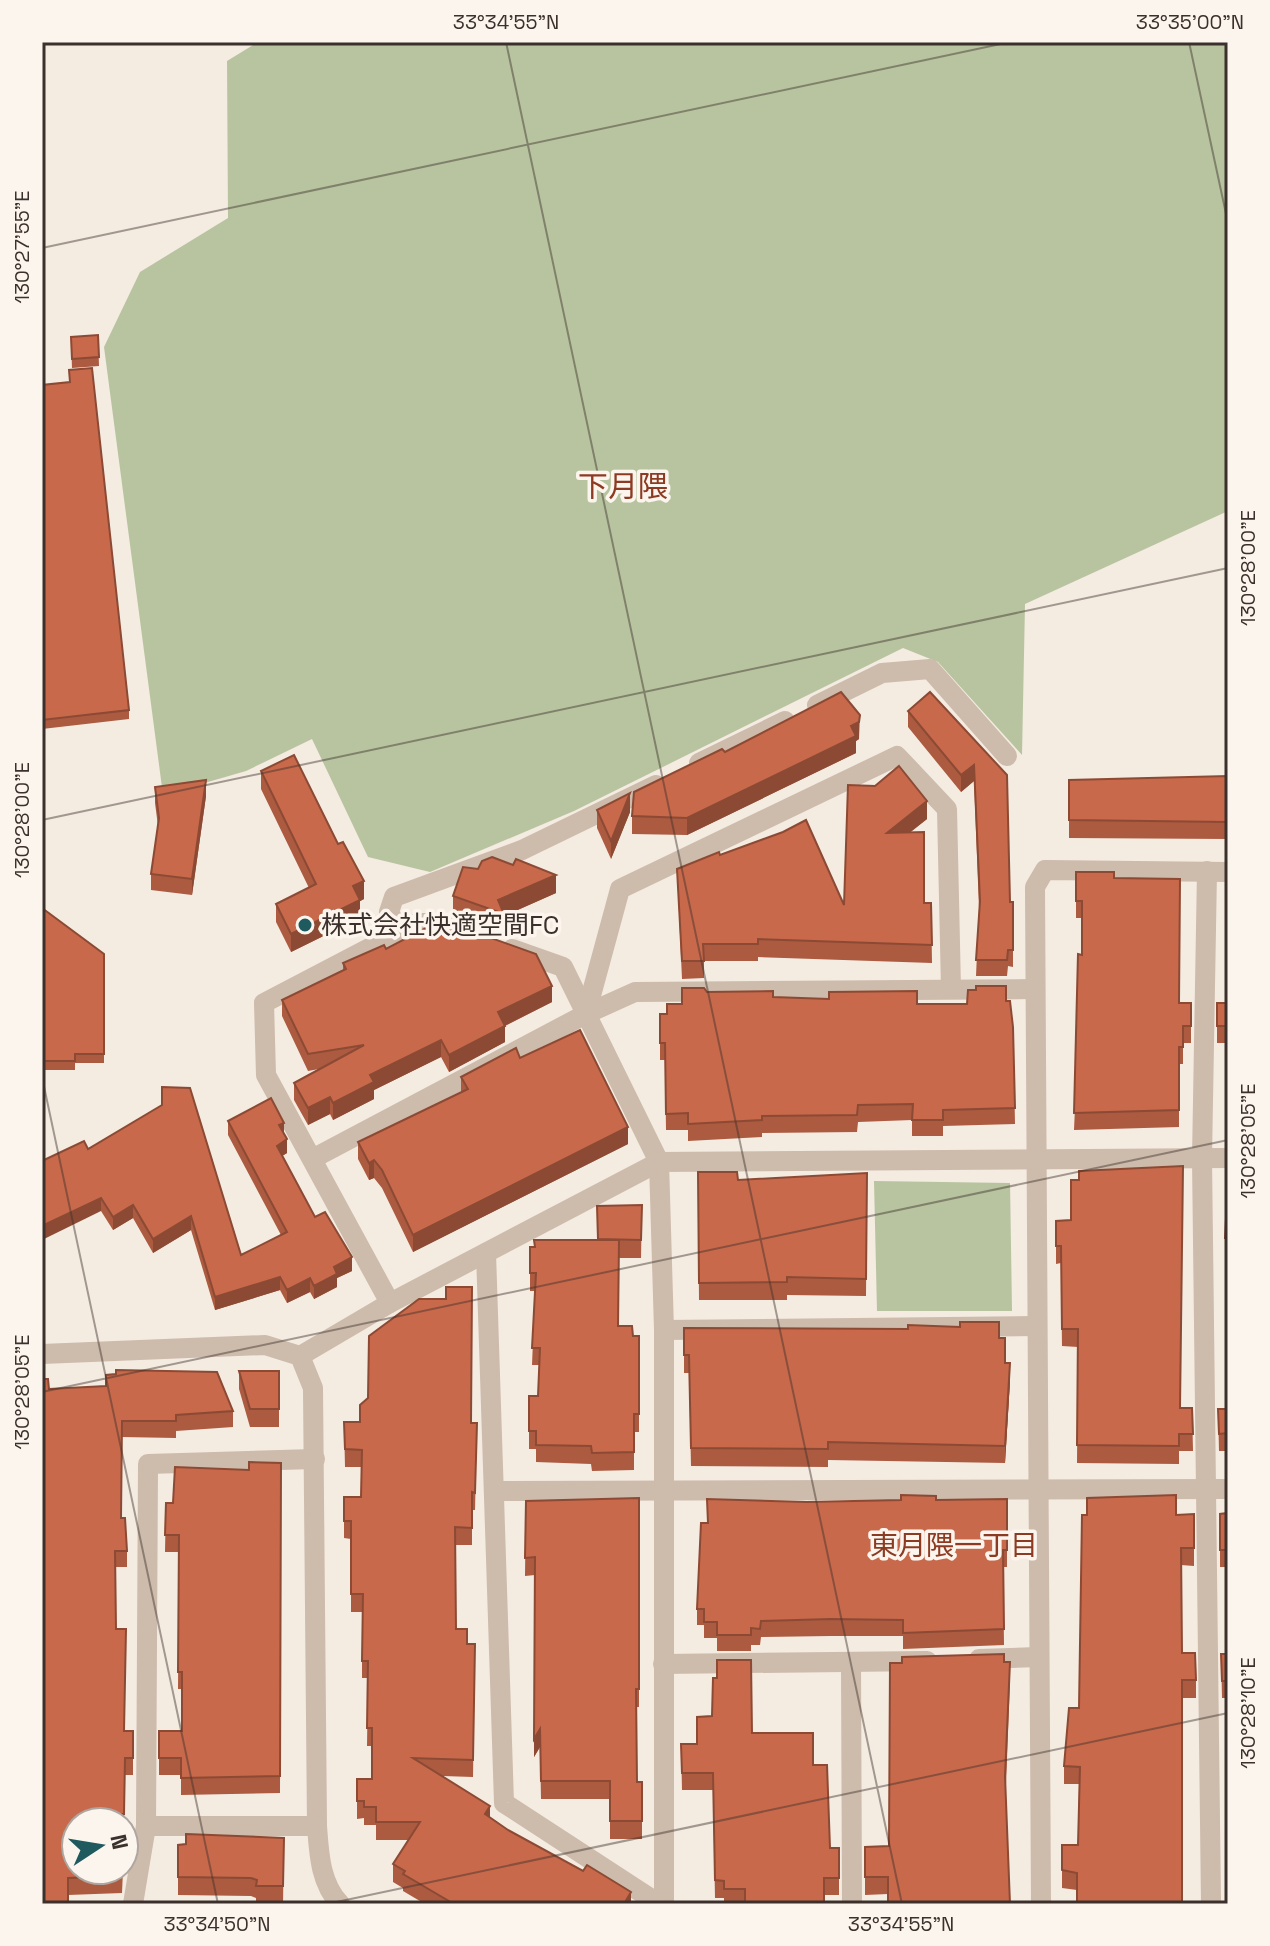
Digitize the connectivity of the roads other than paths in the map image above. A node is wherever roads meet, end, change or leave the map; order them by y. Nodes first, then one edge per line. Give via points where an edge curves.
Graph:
1 (1007, 756) dead end
2 (1218, 871) edge
3 (399, 932) junction
4 (951, 989) junction
5 (1035, 989) junction
6 (586, 1014) junction
7 (314, 1158) junction
8 (1202, 1158) junction
9 (1228, 1158) edge
10 (1036, 1159) junction
11 (659, 1162) junction
12 (486, 1253) junction
13 (390, 1303) junction
14 (1037, 1326) junction
15 (664, 1330) junction
16 (42, 1354) edge
17 (300, 1356) junction
18 (315, 1459) junction
19 (1038, 1489) junction
20 (1206, 1489) junction
21 (1228, 1489) edge
22 (664, 1490) junction
23 (496, 1491) junction
24 (1039, 1657) junction
25 (663, 1664) junction
26 (851, 1664) junction
27 (146, 1826) junction
28 (317, 1826) junction
29 (133, 1904) edge
30 (340, 1904) edge
31 (662, 1904) edge
32 (852, 1904) edge
33 (1041, 1904) edge
34 (1211, 1904) edge

1 - 3 street via 930,669 882,673 522,850 394,897 389,912
2 - 5 street via 1045,870 1035,887
2 - 8 street
3 - 6 street via 417,923 440,923 563,967
3 - 7 street via 264,1003 266,1075
4 - 5 street
4 - 6 street via 635,992
4 - 6 street via 947,809 897,756 620,889
5 - 10 street
6 - 7 street
6 - 11 street
7 - 13 street
8 - 9 street
8 - 10 street
8 - 20 street
10 - 11 street
10 - 14 street
11 - 12 street
11 - 15 street
12 - 13 street
12 - 23 street
13 - 17 street
14 - 15 street
14 - 19 street
15 - 22 street
16 - 17 street via 265,1345
17 - 18 street via 313,1388
18 - 27 street via 148,1464
18 - 28 street
19 - 20 street
19 - 22 street
19 - 24 street
20 - 21 street
20 - 34 street
22 - 23 street
22 - 25 street
23 - 31 street via 504,1803
24 - 26 street
24 - 33 street
25 - 26 street
25 - 31 street
26 - 32 street
27 - 28 street
27 - 29 street
28 - 30 street via 320,1867

